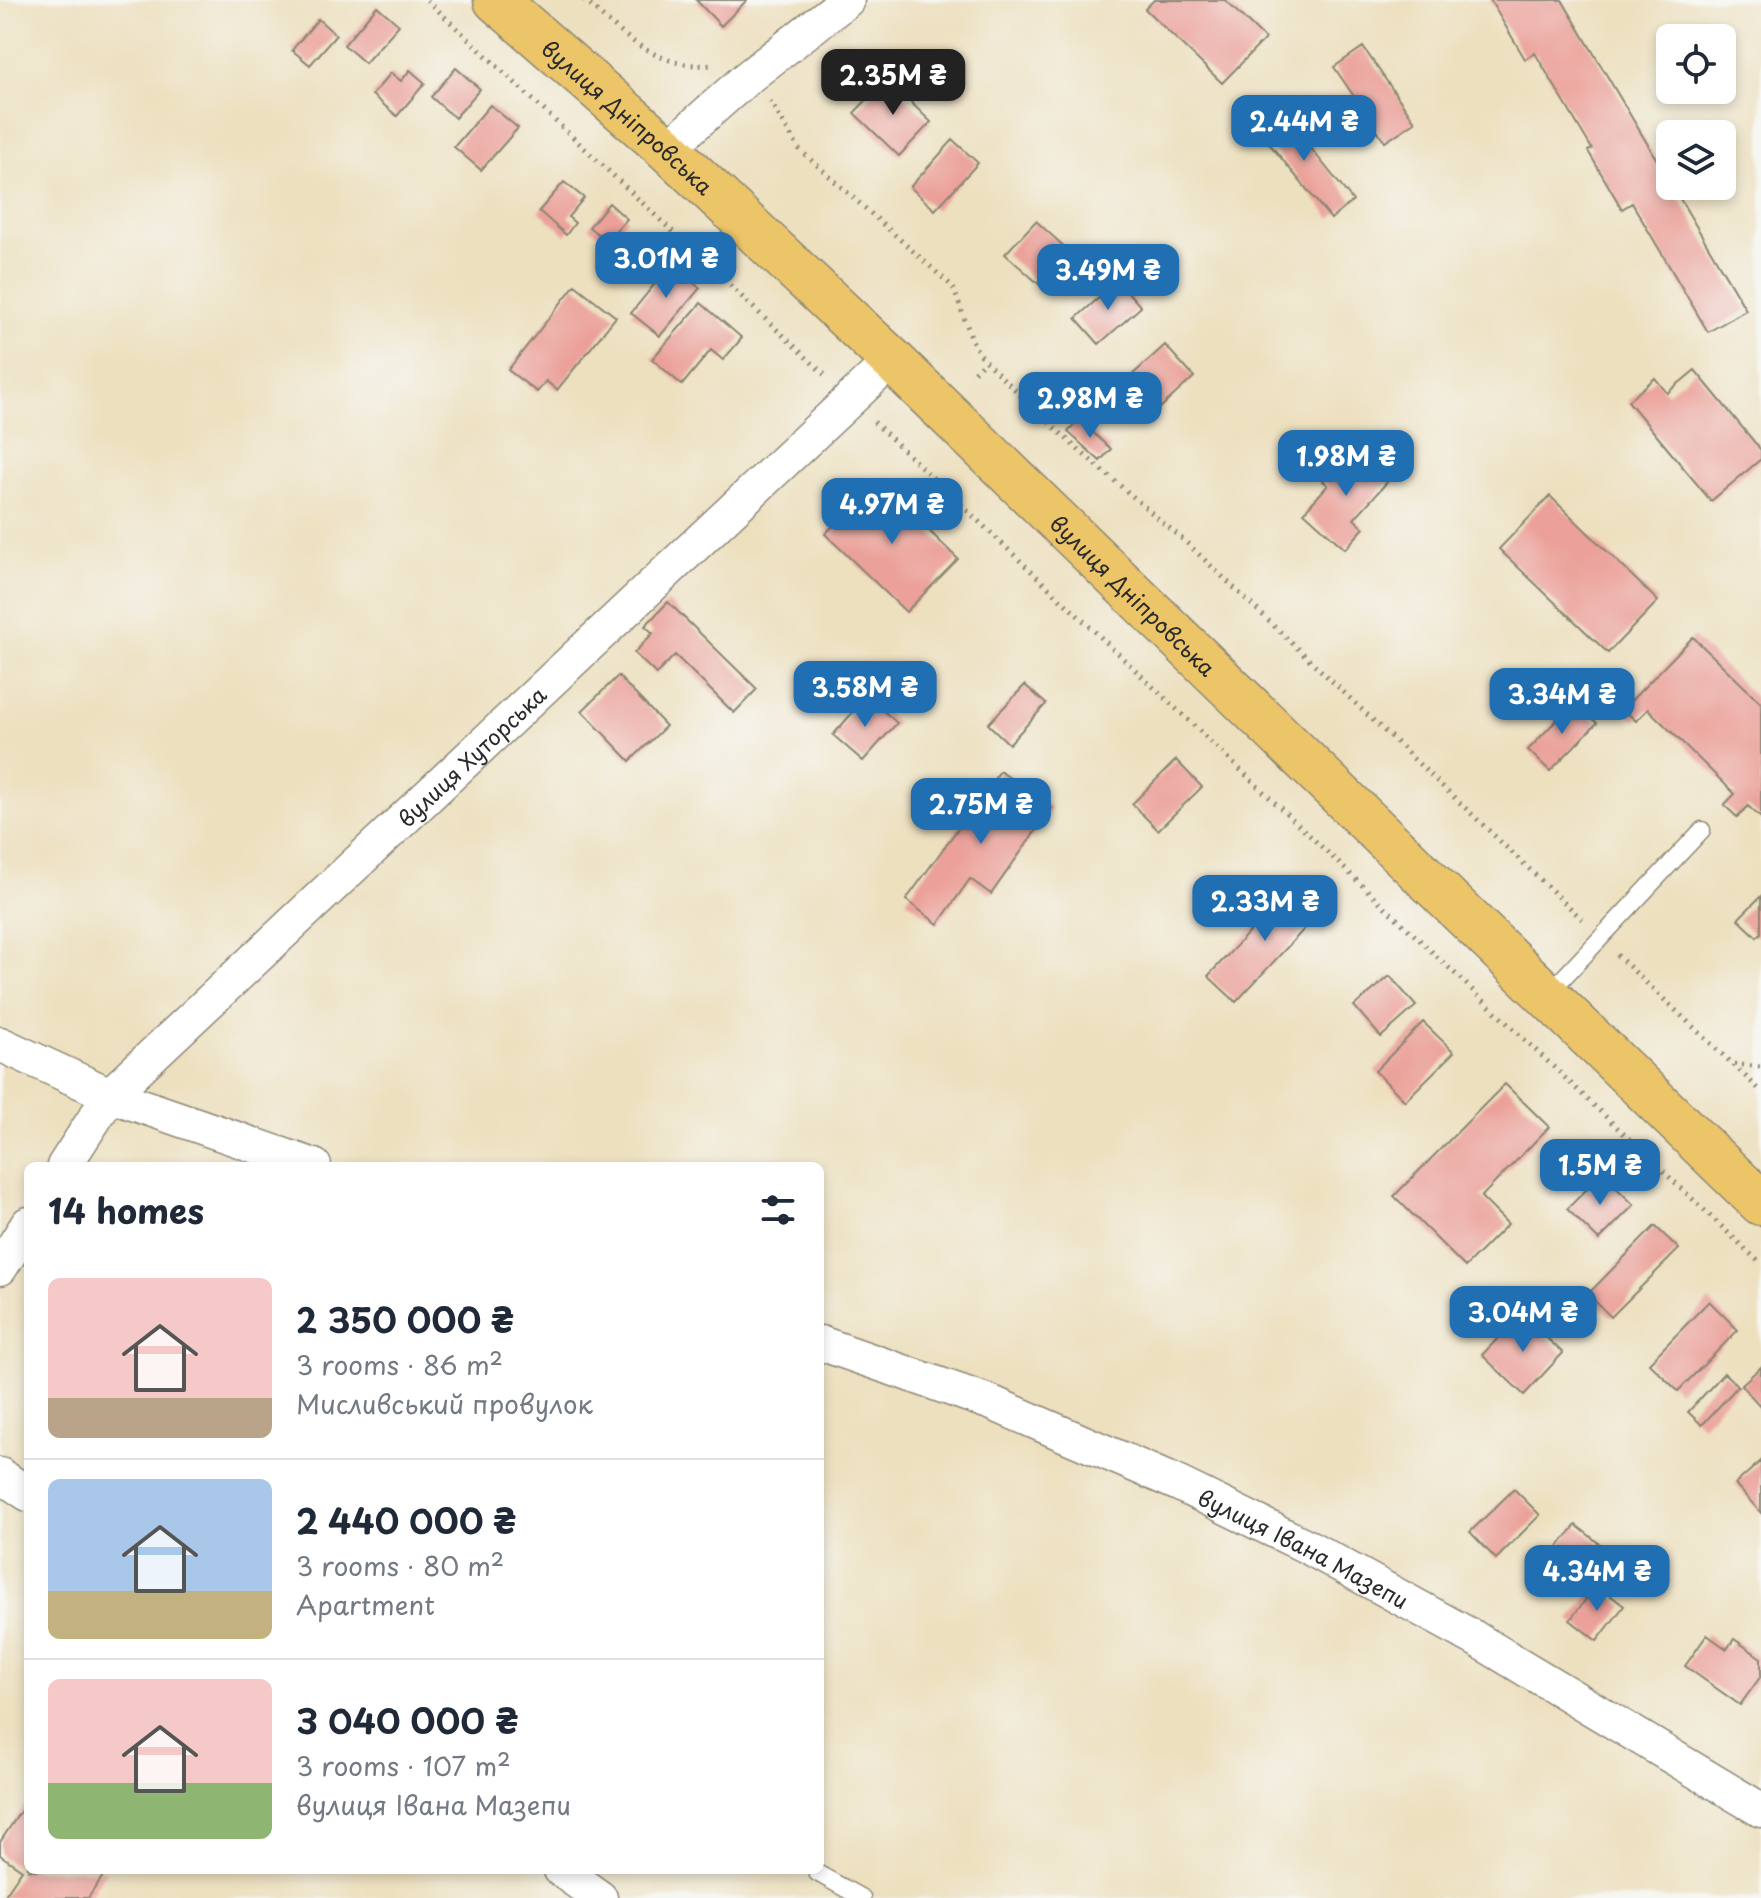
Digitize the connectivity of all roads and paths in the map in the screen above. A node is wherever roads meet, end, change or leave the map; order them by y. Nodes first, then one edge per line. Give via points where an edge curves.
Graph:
1 (427, 0) edge
2 (496, 0) edge
3 (584, 0) edge
4 (847, 0) edge
5 (747, 78) junction
6 (667, 149) junction
7 (892, 360) junction
8 (985, 361) junction
9 (974, 372) dead end
10 (850, 399) junction
11 (1702, 830) dead end
12 (1601, 938) junction
13 (1547, 994) junction
14 (0, 1044) edge
15 (1733, 1064) junction
16 (1761, 1067) edge
17 (1761, 1091) edge
18 (110, 1095) junction
19 (67, 1162) edge
20 (303, 1162) edge
21 (1761, 1203) edge
22 (24, 1230) edge
23 (1761, 1264) edge
24 (0, 1268) edge
25 (824, 1344) edge
26 (0, 1475) edge
27 (24, 1491) edge
28 (1761, 1810) edge
29 (567, 1874) edge
30 (819, 1874) edge
31 (600, 1898) edge
32 (862, 1898) edge

1 - 10 path
2 - 6 highway, вулиця Дніпровська
3 - 5 path via 664,60 734,62
4 - 5 street
5 - 6 street
5 - 8 path via 766,93 799,149 953,287
6 - 7 highway, вулиця Дніпровська
7 - 10 street, вулиця Хуторська
7 - 13 highway, вулиця Дніпровська
8 - 9 path
8 - 12 path via 1188,544
10 - 18 street, вулиця Хуторська
10 - 23 path
11 - 12 lane
12 - 13 lane
12 - 15 path
13 - 21 highway, вулиця Дніпровська
14 - 18 street
15 - 16 path
15 - 17 path
18 - 19 street, вулиця Хуторська
18 - 20 street
22 - 24 street
25 - 28 street, вулиця Івана Мазепи via 992,1403 1310,1548 1476,1639
26 - 27 street
29 - 31 street
30 - 32 lane

